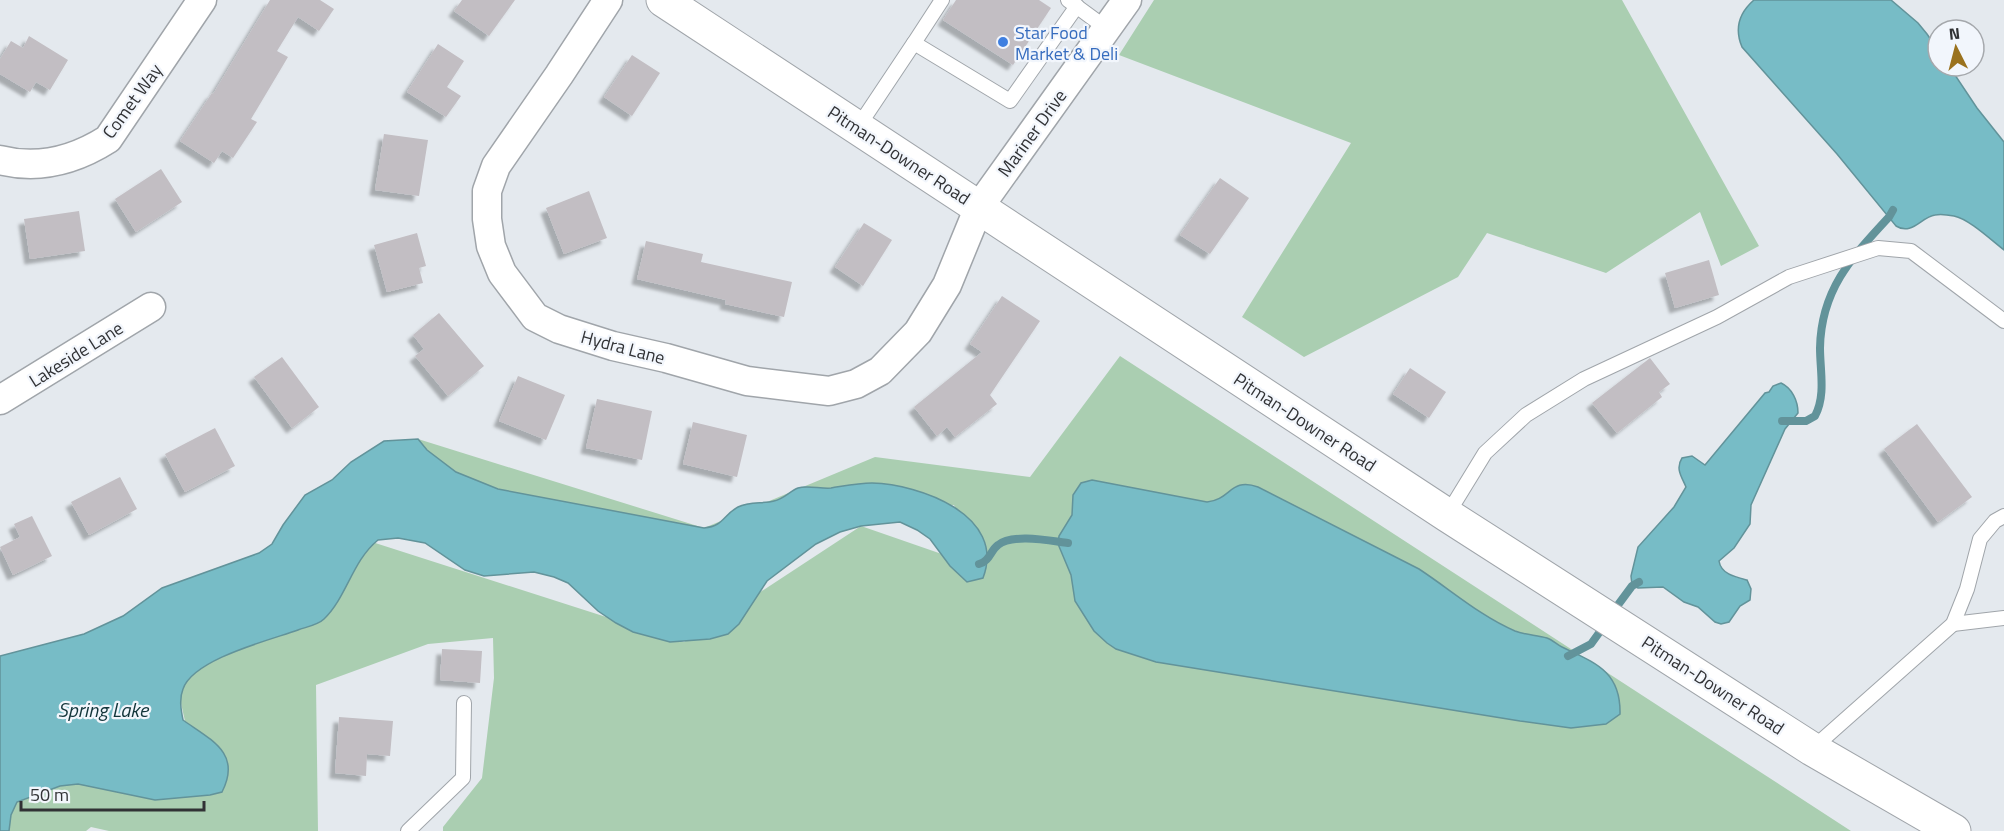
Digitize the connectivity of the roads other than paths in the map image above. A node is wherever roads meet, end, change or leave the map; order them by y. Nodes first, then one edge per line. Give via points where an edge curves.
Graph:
1 (202, 0) edge
2 (608, 0) edge
3 (663, 0) edge
4 (942, 0) edge
5 (1127, 0) edge
6 (1072, 3) edge
7 (1107, 28) junction
8 (914, 43) junction
9 (858, 128) junction
10 (0, 160) edge
11 (979, 207) junction
12 (151, 307) dead end
13 (2004, 321) edge
14 (0, 400) edge
15 (1447, 515) junction
16 (2004, 516) edge
17 (2004, 618) edge
18 (1953, 624) junction
19 (464, 703) dead end
20 (1812, 749) junction
21 (408, 831) edge
22 (1954, 831) edge

1 - 10 street, Comet Way via 108,139 90,151 39,165
2 - 11 street, Hydra Lane via 496,166 487,191 491,246 502,273 535,317 613,346 747,381 829,391 856,384 880,371 918,332 947,285
3 - 9 street, Pitman-Downer Road
4 - 8 lane
5 - 7 street, Mariner Drive
6 - 7 lane
6 - 8 lane via 1010,101
7 - 11 street, Mariner Drive
8 - 9 lane
9 - 11 street, Pitman-Downer Road
11 - 15 street, Pitman-Downer Road
12 - 14 street, Lakeside Lane
13 - 15 lane via 1911,251 1878,248 1789,277 1718,317 1584,379 1526,415 1485,453
15 - 20 street, Pitman-Downer Road
16 - 18 lane via 1980,539
17 - 18 lane
18 - 20 lane
19 - 21 lane via 463,778
20 - 22 street, Pitman-Downer Road

